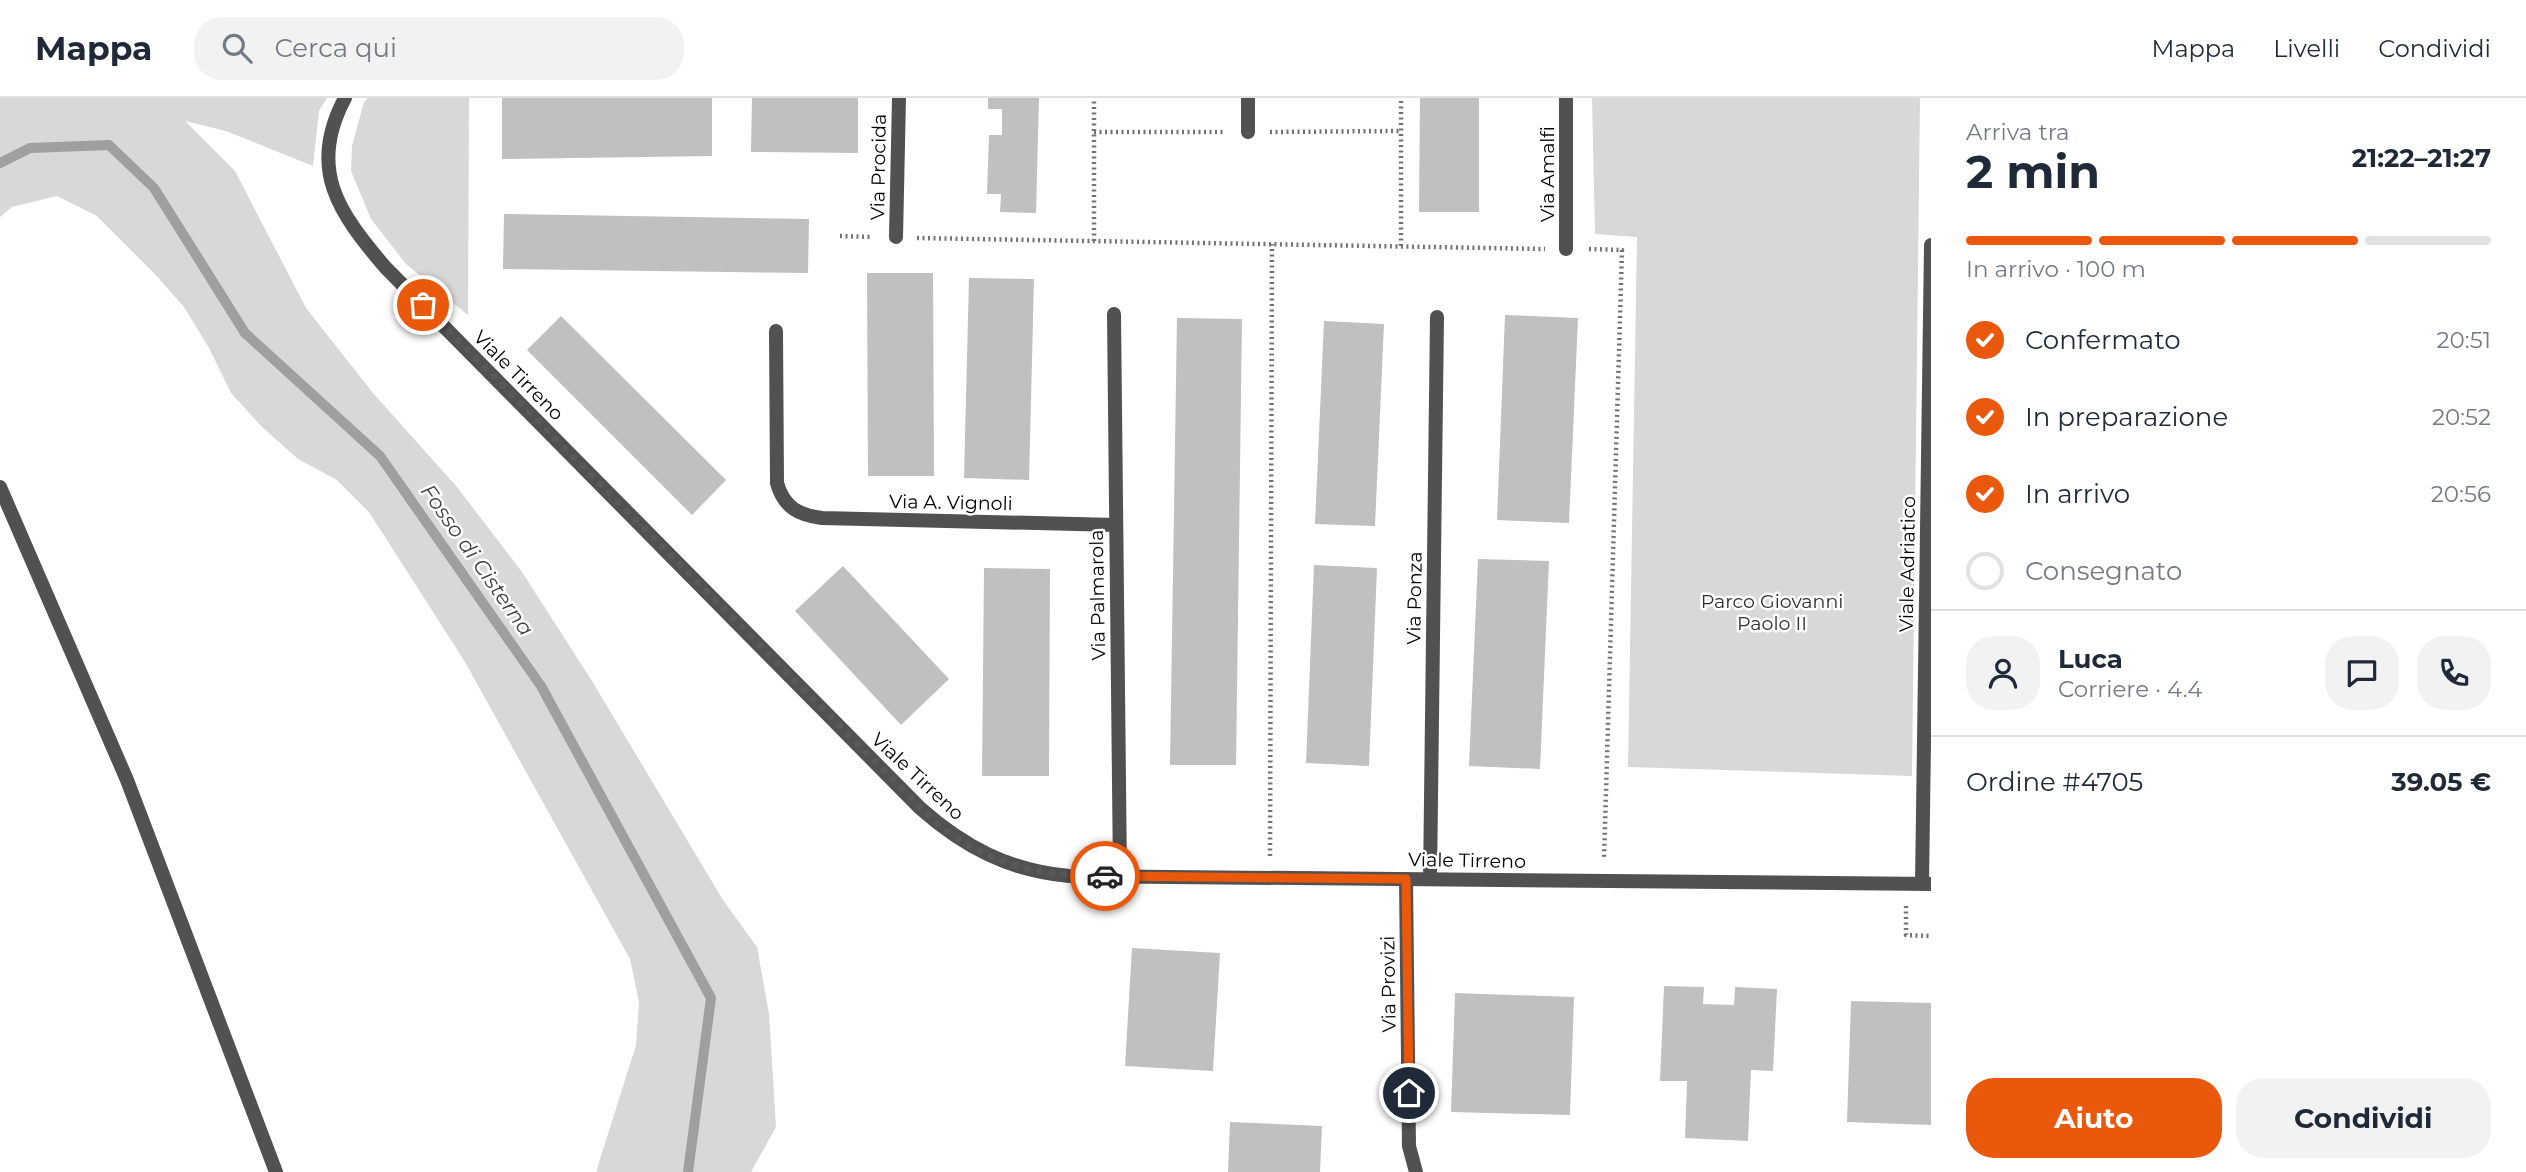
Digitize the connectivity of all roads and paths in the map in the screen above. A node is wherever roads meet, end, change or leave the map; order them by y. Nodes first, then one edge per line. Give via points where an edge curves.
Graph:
1 (345, 98) edge
2 (899, 98) edge
3 (1094, 98) edge
4 (1248, 98) edge
5 (1401, 98) edge
6 (1566, 98) edge
7 (1248, 132) dead end
8 (840, 236) dead end
9 (896, 237) junction
10 (1094, 241) junction
11 (1272, 244) junction
12 (1931, 245) edge
13 (1401, 246) junction
14 (1566, 249) junction
15 (1114, 314) dead end
16 (1437, 317) dead end
17 (776, 331) dead end
18 (0, 487) edge
19 (1116, 525) junction
20 (1120, 876) junction
21 (1270, 877) junction
22 (1406, 879) junction
23 (1430, 879) junction
24 (1603, 881) junction
25 (1906, 884) junction
26 (1927, 884) edge
27 (1931, 936) edge
28 (276, 1172) edge
29 (1416, 1172) edge

1 - 20 street, Viale Tirreno via 333,128 329,174 335,197 359,236 910,799 962,842 1011,865 1053,874
2 - 9 street, Via Procida
3 - 10 path
4 - 7 street
5 - 13 path
6 - 14 street, Via Amalfi
8 - 9 path
9 - 10 path
10 - 11 path
11 - 13 path
11 - 21 path
12 - 26 street, Viale Adriatico
13 - 14 path
14 - 24 path via 1622,250
15 - 19 street, Via Palmarola
16 - 23 street, Via Ponza
17 - 19 street, Via A. Vignoli via 776,472 779,491 801,514
18 - 28 street via 127,780
19 - 20 street, Via Palmarola
20 - 21 street, Viale Tirreno
21 - 22 street, Viale Tirreno
22 - 23 street, Viale Tirreno
22 - 29 street, Via Provizi via 1409,1146
23 - 24 street, Viale Tirreno
24 - 25 street, Viale Tirreno
25 - 26 street, Viale Tirreno
25 - 27 path via 1906,935

